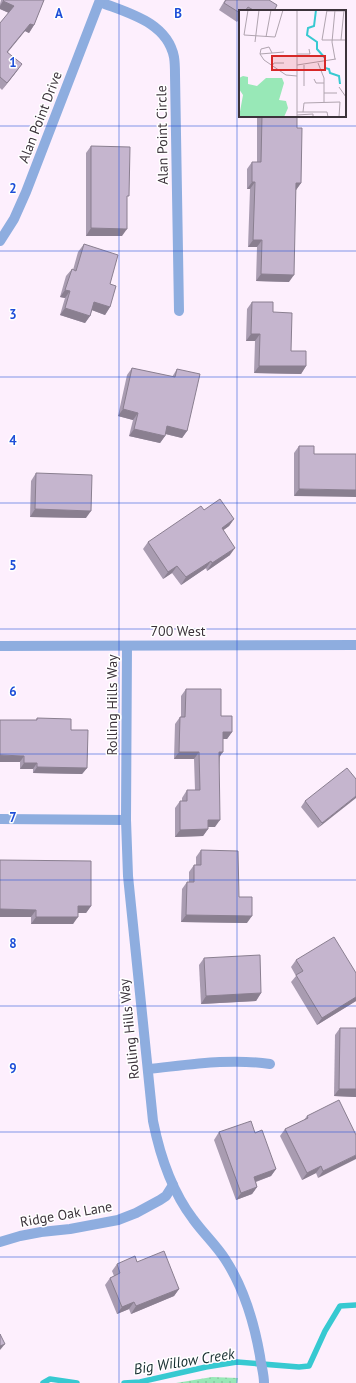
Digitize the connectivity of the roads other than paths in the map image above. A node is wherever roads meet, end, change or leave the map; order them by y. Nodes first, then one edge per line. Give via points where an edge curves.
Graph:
1 (100, 1) edge
2 (0, 241) edge
3 (178, 311) dead end
4 (356, 645) edge
5 (0, 646) edge
6 (126, 646) junction
7 (0, 819) edge
8 (126, 820) junction
9 (270, 1064) dead end
10 (148, 1069) junction
11 (173, 1185) junction
12 (0, 1242) edge
13 (264, 1382) edge

1 - 2 street, Alan Point Drive via 26,192 14,219
1 - 3 street, Alan Point Circle via 153,24 166,38 174,56
4 - 6 street, 700 West
5 - 6 street, 700 West
6 - 8 street, Rolling Hills Way
7 - 8 street
8 - 10 street, Rolling Hills Way via 132,915
9 - 10 street via 228,1061
10 - 11 street, Rolling Hills Way via 157,1140
11 - 12 street, Ridge Oak Lane via 160,1200 118,1220 41,1232
11 - 13 street, Rolling Hills Way via 193,1219 225,1259 238,1284 252,1320

